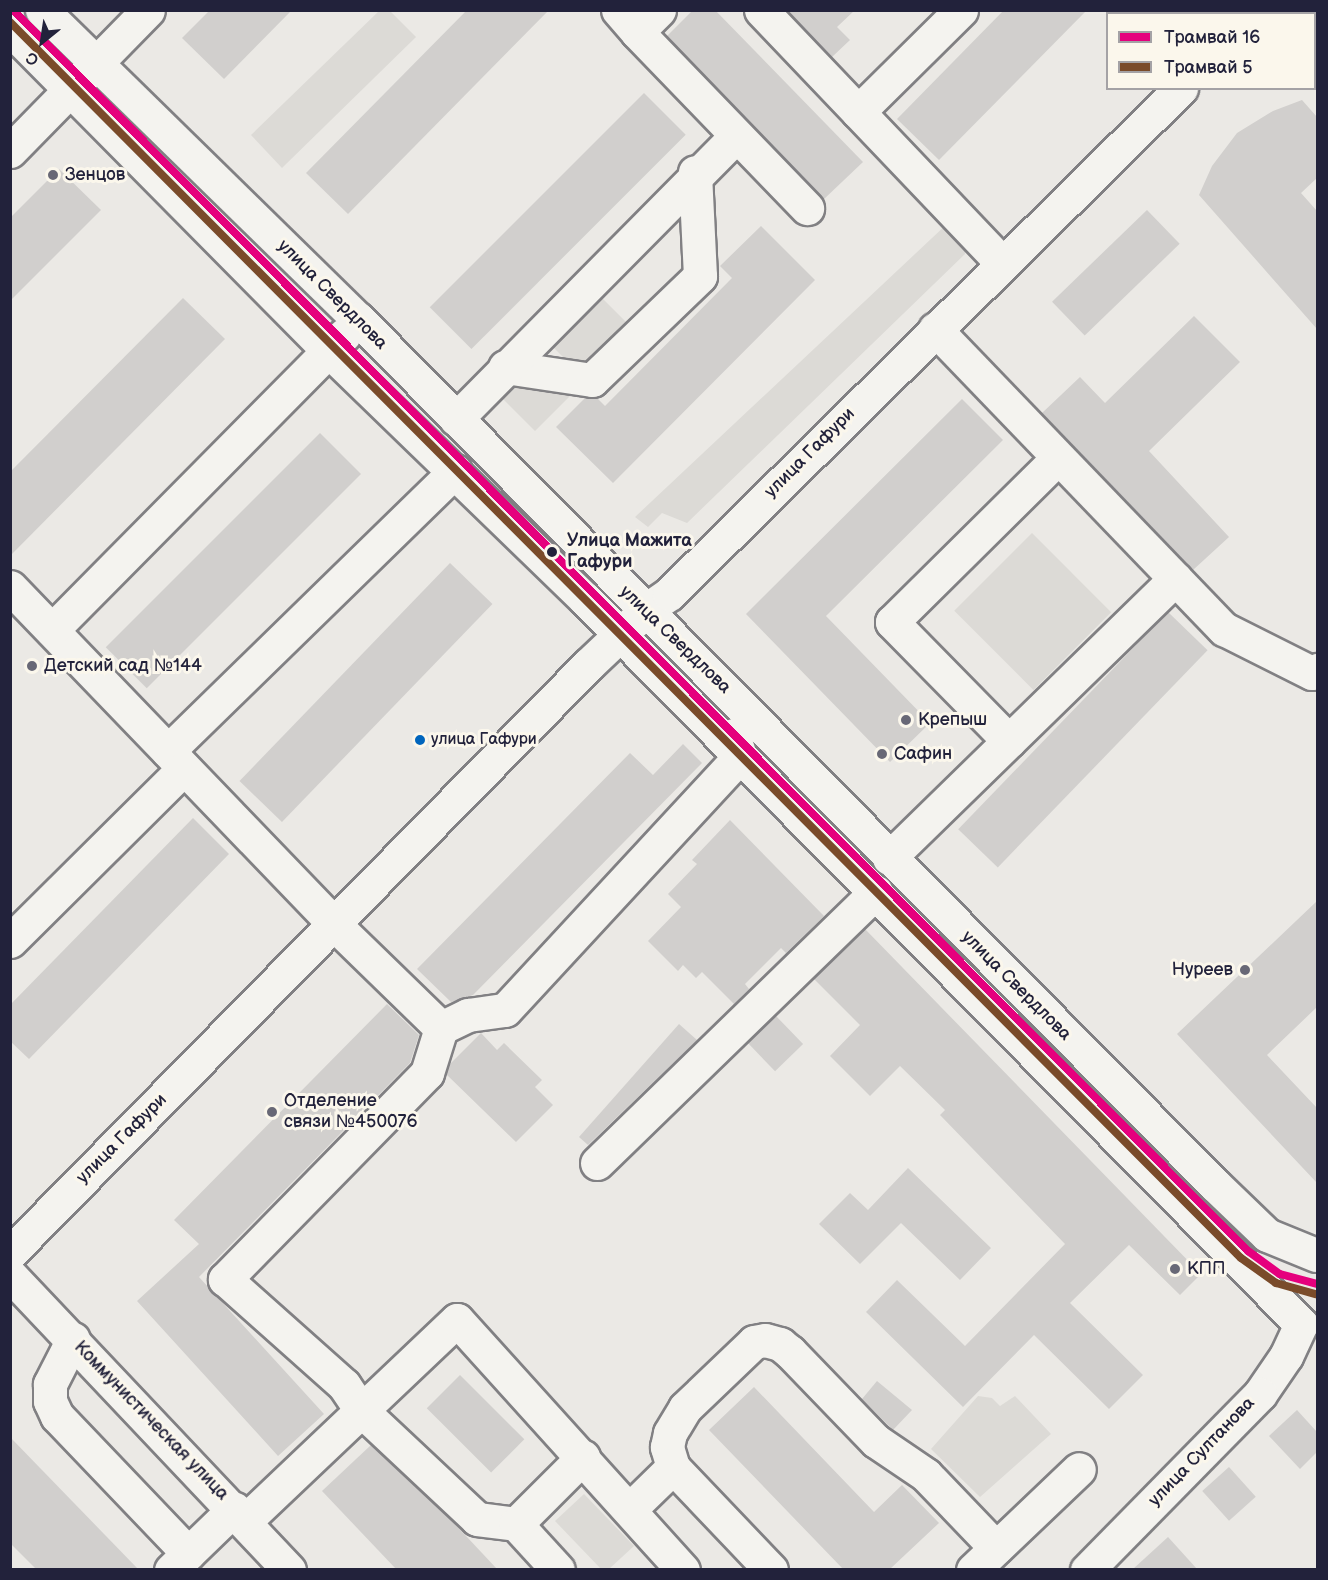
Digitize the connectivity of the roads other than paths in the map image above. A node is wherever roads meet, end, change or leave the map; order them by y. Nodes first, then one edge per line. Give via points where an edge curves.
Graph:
1 (148, 10) edge
2 (761, 10) edge
3 (961, 10) edge
4 (44, 12) edge
5 (638, 18) edge
6 (14, 40) edge
7 (95, 64) junction
8 (70, 89) junction
9 (1179, 90) edge
10 (858, 112) junction
11 (736, 136) junction
12 (10, 151) edge
13 (695, 172) junction
14 (807, 208) dead end
15 (1002, 263) junction
16 (358, 319) junction
17 (935, 330) junction
18 (329, 351) junction
19 (505, 367) junction
20 (456, 419) junction
21 (1058, 458) junction
22 (455, 471) junction
23 (1175, 579) junction
24 (10, 587) edge
25 (646, 610) junction
26 (52, 630) junction
27 (619, 635) junction
28 (1317, 670) edge
29 (749, 712) junction
30 (1009, 741) junction
31 (740, 756) junction
32 (176, 760) junction
33 (889, 858) junction
34 (876, 892) junction
35 (334, 924) junction
36 (10, 941) edge
37 (441, 1028) junction
38 (597, 1163) dead end
39 (1215, 1185) junction
40 (1190, 1209) junction
41 (10, 1253) edge
42 (1316, 1255) edge
43 (10, 1275) edge
44 (1301, 1323) joint
45 (73, 1339) junction
46 (361, 1410) junction
47 (583, 1457) junction
48 (673, 1467) junction
49 (1078, 1469) dead end
50 (630, 1509) junction
51 (240, 1515) junction
52 (516, 1524) junction
53 (985, 1559) edge
54 (180, 1564) edge
55 (289, 1569) edge
56 (558, 1569) edge
57 (683, 1569) edge
58 (771, 1569) edge
59 (1087, 1569) edge

1 - 7 street
2 - 10 street
3 - 10 street
4 - 6 street
4 - 7 street, улица Свердлова
5 - 11 street
6 - 8 street, улица Свердлова
7 - 8 street
7 - 16 street, улица Свердлова
8 - 12 street
8 - 18 street, улица Свердлова
9 - 15 street, улица Гафури
10 - 15 street
11 - 13 street
11 - 14 street
13 - 19 street
13 - 19 street via 700,276 592,380
15 - 17 street, улица Гафури
16 - 18 street
16 - 20 street, улица Свердлова
17 - 21 street
17 - 25 street, улица Гафури via 669,594
18 - 22 street, улица Свердлова
18 - 26 street
19 - 20 street
20 - 25 street, улица Свердлова
21 - 23 street
21 - 30 street via 892,621
22 - 27 street, улица Свердлова
22 - 32 street
23 - 28 street via 1224,629 1312,673
23 - 30 street
24 - 26 street
25 - 27 street, улица Гафури
25 - 29 street, улица Свердлова
26 - 32 street
27 - 31 street, улица Свердлова
27 - 35 street, улица Гафури
29 - 31 street via 730,729
29 - 33 street, улица Свердлова
30 - 33 street
31 - 34 street, улица Свердлова
31 - 37 street via 505,1010 468,1015
32 - 35 street
32 - 36 street
33 - 39 street, улица Свердлова
34 - 38 street
34 - 40 street, улица Свердлова
35 - 37 street
35 - 41 street, улица Гафури
37 - 46 street via 427,1073 225,1279 344,1385
39 - 40 street
39 - 42 street, улица Свердлова via 1267,1235
40 - 44 street, улица Свердлова
43 - 45 street, Коммунистическая улица
44 - 59 street, улица Султанова via 1287,1356 1260,1394
45 - 51 street, Коммунистическая улица
45 - 54 street via 50,1384 50,1401 57,1416
46 - 47 street via 457,1320
46 - 51 street
46 - 52 street via 477,1519
47 - 50 street
47 - 52 street
48 - 50 street
48 - 53 street via 667,1447 670,1433 685,1408 754,1342 772,1341 790,1352 876,1441 926,1475
48 - 58 street
49 - 53 street
50 - 57 street
51 - 54 street
51 - 55 street, Коммунистическая улица
52 - 56 street

